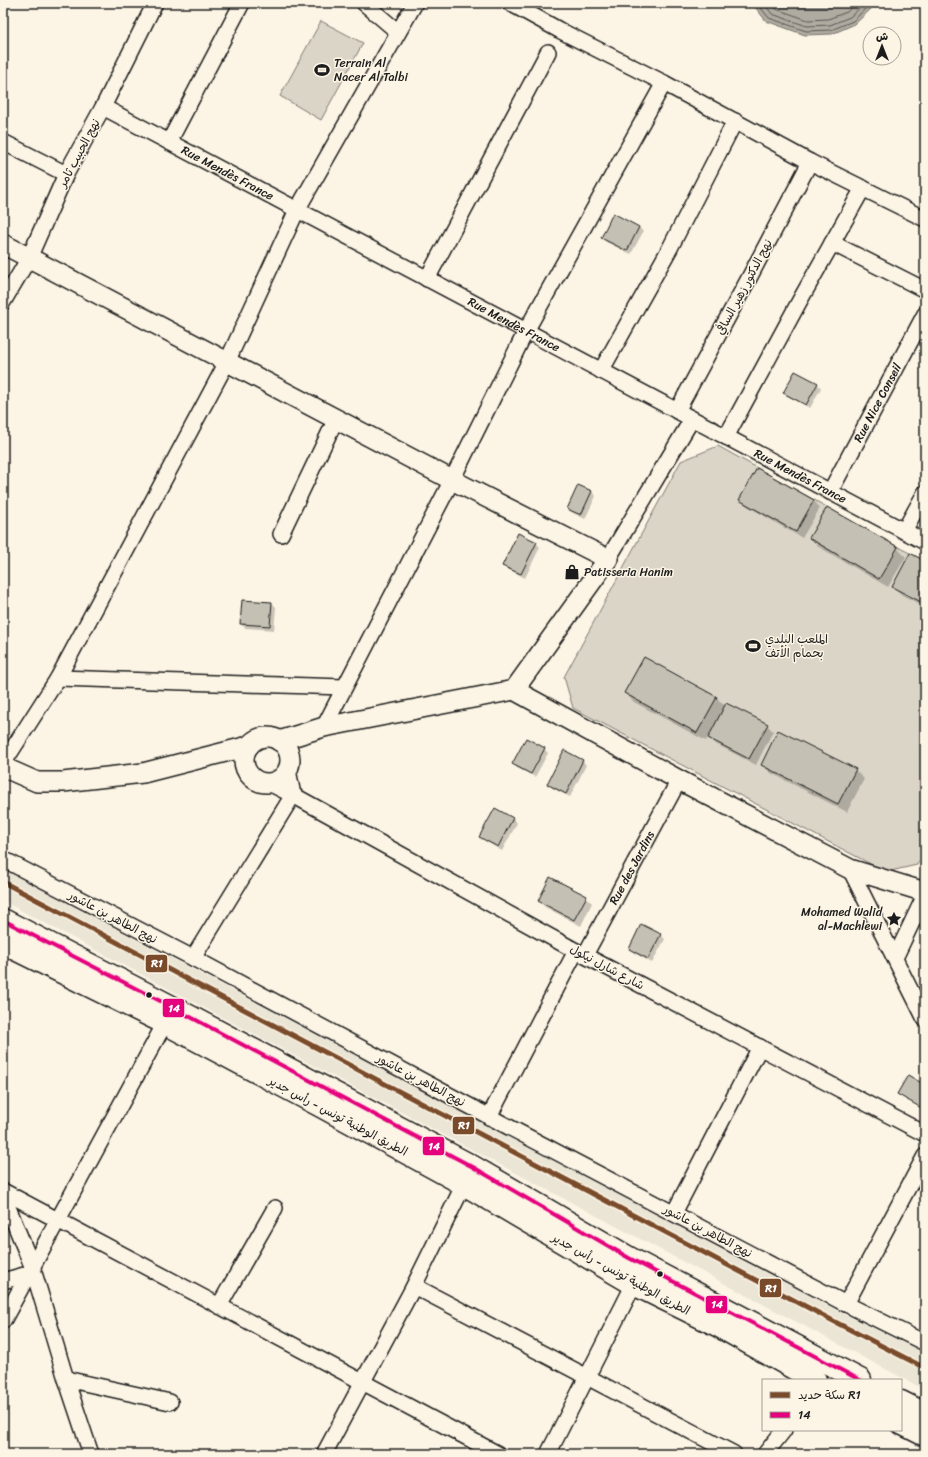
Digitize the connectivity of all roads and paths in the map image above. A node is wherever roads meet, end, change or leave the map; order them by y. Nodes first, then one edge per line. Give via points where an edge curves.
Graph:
1 (155, 3) edge
2 (242, 3) edge
3 (364, 3) edge
4 (416, 3) edge
5 (510, 3) edge
6 (398, 32) junction
7 (548, 52) dead end
8 (664, 83) junction
9 (103, 107) junction
10 (735, 121) junction
11 (3, 142) edge
12 (169, 142) junction
13 (810, 162) junction
14 (66, 174) junction
15 (863, 188) junction
16 (297, 210) junction
17 (925, 219) edge
18 (832, 243) junction
19 (3, 244) edge
20 (29, 258) junction
21 (427, 279) junction
22 (925, 290) edge
23 (3, 302) edge
24 (925, 314) edge
25 (526, 331) junction
26 (227, 362) junction
27 (601, 371) junction
28 (677, 411) junction
29 (692, 418) junction
30 (336, 419) junction
31 (726, 437) junction
32 (452, 480) junction
33 (830, 492) junction
34 (925, 493) edge
35 (904, 531) junction
36 (281, 534) dead end
37 (925, 542) edge
38 (608, 559) junction
39 (58, 678) junction
40 (344, 687) junction
41 (514, 690) junction
42 (324, 727) junction
43 (280, 741) junction
44 (249, 746) junction
45 (206, 756) junction
46 (3, 765) edge
47 (289, 766) junction
48 (249, 773) junction
49 (679, 780) junction
50 (269, 783) junction
51 (293, 794) junction
52 (3, 859) edge
53 (850, 869) junction
54 (925, 894) edge
55 (3, 920) edge
56 (3, 943) edge
57 (580, 953) junction
58 (193, 958) junction
59 (895, 958) junction
60 (925, 1018) edge
61 (165, 1023) junction
62 (760, 1048) junction
63 (489, 1117) junction
64 (925, 1134) edge
65 (925, 1156) edge
66 (468, 1176) junction
67 (3, 1191) edge
68 (3, 1195) edge
69 (275, 1208) dead end
70 (674, 1213) junction
71 (57, 1220) junction
72 (30, 1270) junction
73 (3, 1280) edge
74 (634, 1284) junction
75 (414, 1286) junction
76 (846, 1304) junction
77 (219, 1306) junction
78 (3, 1321) edge
79 (925, 1343) edge
80 (587, 1377) junction
81 (66, 1379) junction
82 (813, 1379) edge
83 (858, 1379) edge
84 (363, 1382) junction
85 (170, 1402) dead end
86 (902, 1402) edge
87 (925, 1414) edge
88 (902, 1424) edge
89 (783, 1431) edge
90 (925, 1435) edge
91 (91, 1454) edge
92 (324, 1454) edge
93 (498, 1454) edge
94 (548, 1454) edge
95 (734, 1454) edge
96 (765, 1454) edge

1 - 9 street, نهج الحبيب ثامر
2 - 12 street
3 - 6 street
4 - 6 street
5 - 8 street
6 - 16 street
7 - 21 street
8 - 10 street
8 - 25 street
9 - 12 street, Rue Mendès France
9 - 14 street, نهج الحبيب ثامر
10 - 13 street
10 - 27 street via 670,248
11 - 14 street
12 - 16 street, Rue Mendès France
13 - 15 street
13 - 28 street, نهج الدكتور زهير السافي
14 - 20 street, نهج الحبيب ثامر
15 - 17 street
15 - 18 street
16 - 21 street, Rue Mendès France
16 - 26 street
18 - 22 street
18 - 31 street
19 - 20 street
20 - 23 street, نهج الحبيب ثامر
20 - 26 street
21 - 25 street, Rue Mendès France
24 - 33 street, Rue Nice Conseil
25 - 27 street, Rue Mendès France
25 - 32 street
26 - 30 street
26 - 39 street
27 - 28 street, Rue Mendès France
28 - 29 street, Rue Mendès France
29 - 31 street, Rue Mendès France
29 - 38 street
30 - 32 street
30 - 36 street
31 - 33 street, Rue Mendès France
32 - 38 street
32 - 40 street
33 - 35 street, Rue Mendès France
34 - 35 street
35 - 37 street, Rue Mendès France
38 - 41 street
39 - 40 street
39 - 46 street
40 - 42 street
41 - 42 street
41 - 49 street
42 - 43 street
42 - 47 street
43 - 44 street via 266,738 257,740
43 - 47 street via 286,747
44 - 45 street
44 - 48 street via 245,755 246,769
45 - 46 street via 143,773 63,782 37,782
45 - 48 street
47 - 50 street via 282,778
47 - 51 street
48 - 50 street via 260,782
49 - 53 street
49 - 57 street, Rue des Jardins
50 - 51 street, شارع شارل نيكول
51 - 57 street, شارع شارل نيكول
51 - 58 street
52 - 58 street, نهج الطاهر بن عاشور
53 - 54 street
53 - 59 street
54 - 59 street
55 - 66 highway, الطريق الوطنية تونس - رأس جدير via 181,1012
56 - 61 highway, الطريق الوطنية تونس - رأس جدير
57 - 62 street, شارع شارل نيكول
57 - 63 street, Rue des Jardins
58 - 63 street, نهج الطاهر بن عاشور
59 - 60 street
61 - 66 highway, الطريق الوطنية تونس - رأس جدير via 314,1102
61 - 71 street
62 - 64 street, شارع شارل نيكول
62 - 70 street
63 - 70 street, نهج الطاهر بن عاشور
65 - 76 street
66 - 74 highway, الطريق الوطنية تونس - رأس جدير
66 - 75 street
66 - 83 highway, الطريق الوطنية تونس - رأس جدير
67 - 71 street
68 - 72 street
69 - 77 street
70 - 76 street, نهج الطاهر بن عاشور
71 - 72 street
71 - 77 street
72 - 73 street
72 - 78 street
72 - 81 street
74 - 80 street
74 - 82 highway, الطريق الوطنية تونس - رأس جدير via 719,1326
75 - 80 street
75 - 84 street
76 - 79 street, نهج الطاهر بن عاشور
77 - 84 street
80 - 94 street
80 - 95 street
81 - 85 street
81 - 91 street
84 - 92 street
84 - 93 street
86 - 87 highway
88 - 90 highway
89 - 96 street

